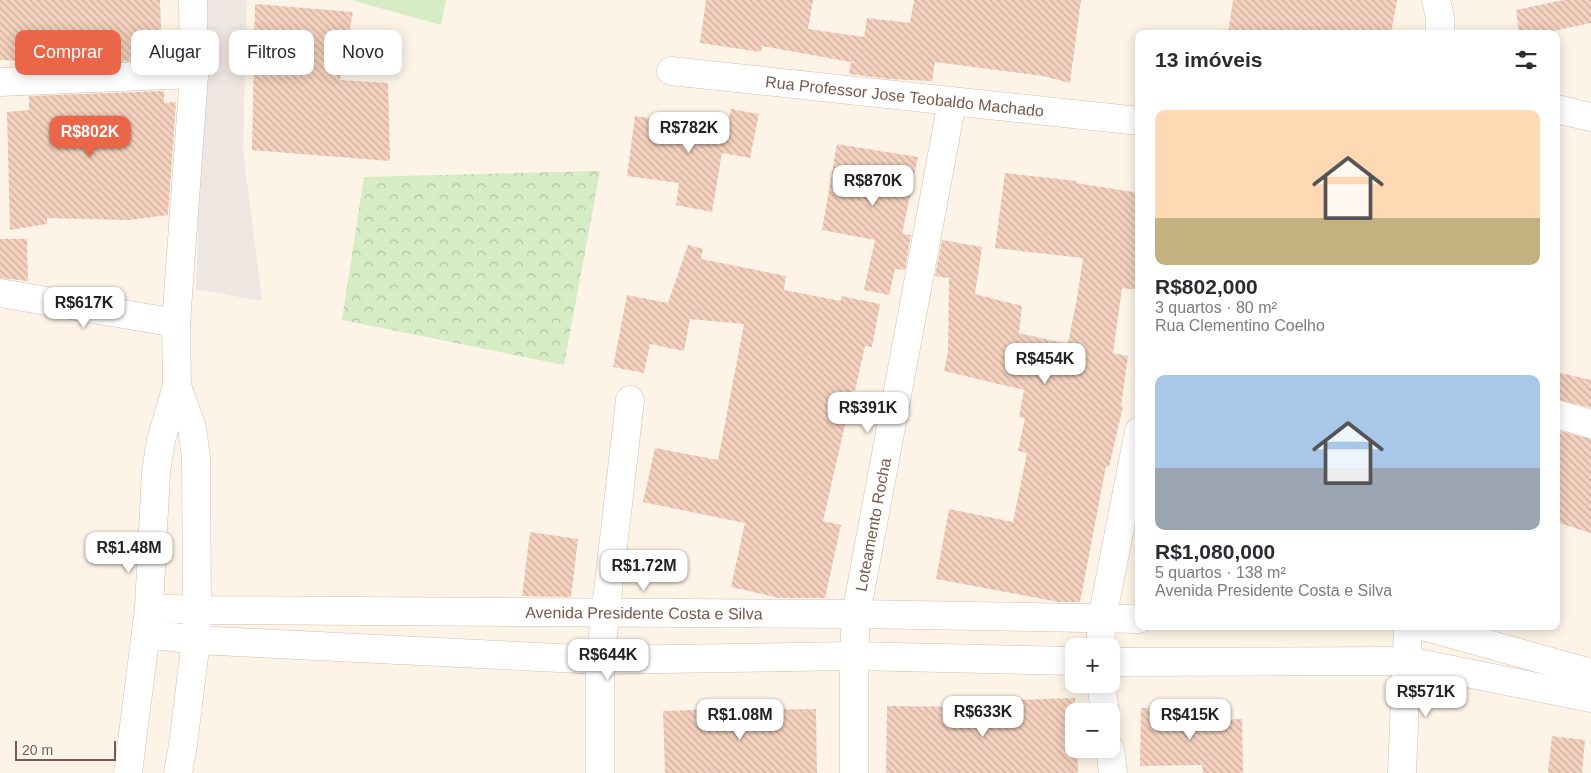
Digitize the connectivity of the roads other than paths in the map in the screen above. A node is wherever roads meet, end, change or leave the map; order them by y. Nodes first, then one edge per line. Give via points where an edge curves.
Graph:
1 (193, 0) edge
2 (1436, 0) edge
3 (193, 30) edge
4 (1440, 30) edge
5 (671, 71) dead end
6 (170, 75) edge
7 (194, 75) edge
8 (0, 82) edge
9 (952, 102) junction
10 (1560, 110) edge
11 (1591, 117) edge
12 (1135, 121) edge
13 (0, 293) edge
14 (176, 323) junction
15 (177, 386) junction
16 (630, 400) dead end
17 (1560, 415) edge
18 (1591, 424) edge
19 (1135, 451) edge
20 (197, 610) junction
21 (605, 613) junction
22 (856, 614) junction
23 (1102, 619) junction
24 (1135, 619) edge
25 (147, 621) junction
26 (1408, 630) edge
27 (1437, 630) edge
28 (1101, 638) edge
29 (196, 640) junction
30 (854, 656) junction
31 (600, 660) junction
32 (1065, 661) edge
33 (1408, 661) junction
34 (1120, 662) edge
35 (1591, 673) edge
36 (1591, 698) edge
37 (1111, 758) edge
38 (128, 773) edge
39 (178, 773) edge
40 (600, 773) edge
41 (854, 773) edge
42 (1113, 773) edge
43 (1402, 773) edge

1 - 3 street
2 - 4 street
5 - 9 street, Rua Professor Jose Teobaldo Machado
6 - 8 street
7 - 14 street
9 - 12 street, Rua Professor Jose Teobaldo Machado
9 - 22 street, Loteamento Rocha
10 - 11 street
13 - 14 street
14 - 15 street
15 - 20 street via 192,428 196,457
15 - 25 street via 161,440 156,472
16 - 21 street
17 - 18 street
19 - 23 street
20 - 21 street, Avenida Presidente Costa e Silva
20 - 25 street, Avenida Presidente Costa e Silva
20 - 29 street
21 - 22 street, Avenida Presidente Costa e Silva
21 - 31 street
22 - 23 street, Avenida Presidente Costa e Silva
22 - 30 street, Loteamento Rocha
23 - 24 street, Avenida Presidente Costa e Silva
23 - 28 street
25 - 29 street
25 - 38 street
26 - 33 street
27 - 35 street
29 - 31 street
29 - 39 street
30 - 31 street
30 - 32 street
30 - 41 street, Loteamento Rocha
31 - 40 street
33 - 34 street
33 - 36 street
33 - 43 street
37 - 42 street

